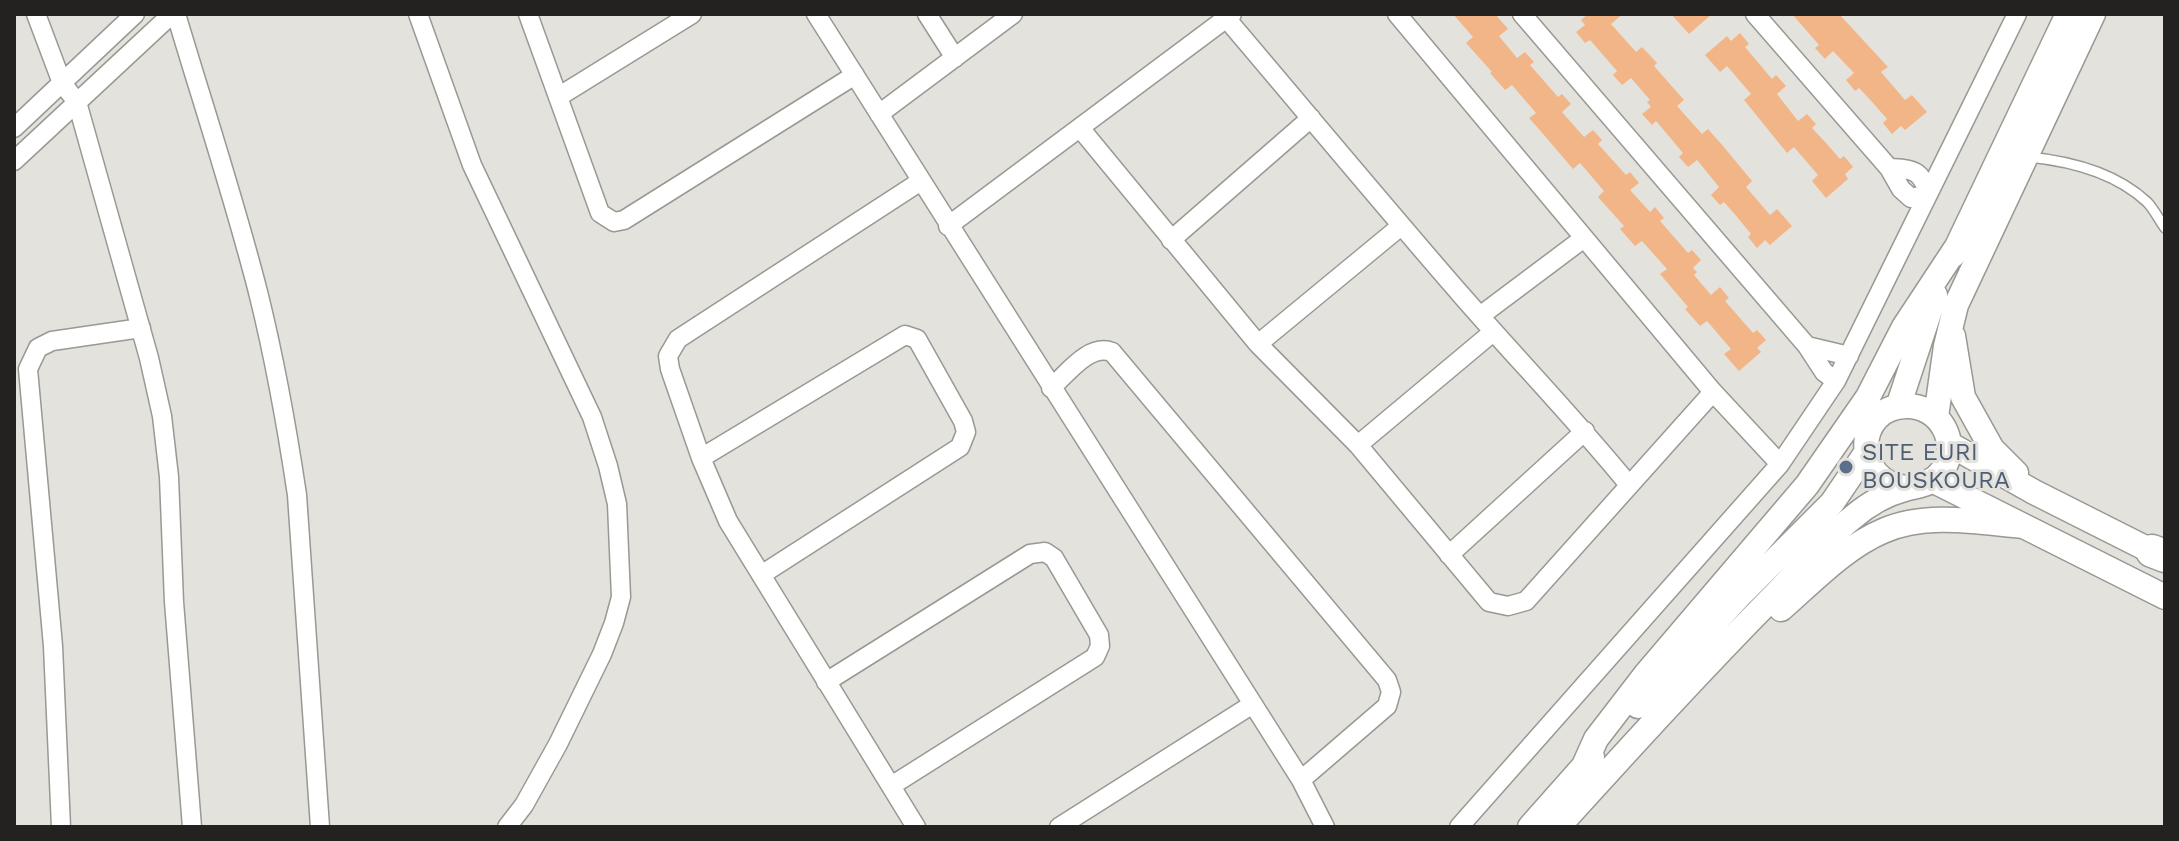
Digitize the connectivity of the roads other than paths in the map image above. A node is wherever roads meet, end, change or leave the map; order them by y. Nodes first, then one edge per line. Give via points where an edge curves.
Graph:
1 (36, 14) edge
2 (135, 14) edge
3 (174, 14) edge
4 (418, 14) edge
5 (528, 14) edge
6 (692, 14) edge
7 (816, 14) edge
8 (927, 14) edge
9 (1013, 14) edge
10 (1397, 14) edge
11 (1522, 14) edge
12 (1755, 14) edge
13 (2017, 14) edge
14 (2068, 14) edge
15 (2093, 14) edge
16 (1229, 16) edge
17 (955, 58) junction
18 (855, 75) junction
19 (62, 83) junction
20 (558, 97) junction
21 (77, 102) junction
22 (879, 114) junction
23 (1311, 118) junction
24 (14, 128) edge
25 (1080, 128) junction
26 (17, 151) edge
27 (2026, 156) junction
28 (921, 181) junction
29 (1928, 194) junction
30 (948, 226) junction
31 (1401, 226) junction
32 (2165, 228) edge
33 (1584, 238) junction
34 (1171, 240) junction
35 (1960, 242) junction
36 (1480, 316) junction
37 (1950, 325) junction
38 (141, 328) junction
39 (1493, 332) junction
40 (1258, 344) junction
41 (1807, 346) junction
42 (1849, 356) junction
43 (1836, 381) junction
44 (1051, 388) junction
45 (1713, 392) junction
46 (1898, 407) junction
47 (1936, 417) junction
48 (1585, 431) junction
49 (1949, 444) junction
50 (1358, 445) junction
51 (1866, 453) junction
52 (701, 458) junction
53 (1780, 464) junction
54 (1932, 480) junction
55 (1629, 485) junction
56 (1906, 488) junction
57 (2034, 492) junction
58 (2023, 526) junction
59 (1449, 555) junction
60 (2161, 555) edge
61 (761, 575) junction
62 (2165, 597) edge
63 (826, 682) junction
64 (1253, 704) junction
65 (1638, 739) junction
66 (1583, 768) junction
67 (1301, 780) junction
68 (891, 786) junction
69 (61, 827) edge
70 (192, 827) edge
71 (320, 827) edge
72 (507, 827) edge
73 (916, 827) edge
74 (1059, 827) edge
75 (1325, 827) edge
76 (1459, 827) edge
77 (1530, 827) edge
78 (1558, 827) edge

1 - 19 street
2 - 19 street
3 - 21 street
3 - 71 street via 256,286 289,446
4 - 72 street via 472,165 592,417 617,504 621,597 614,623 558,744
5 - 20 street
6 - 20 street
7 - 18 street
8 - 17 street
9 - 17 street
10 - 33 street
11 - 41 street
12 - 29 street via 1889,168 1901,189 1911,198
13 - 29 street
14 - 35 main road
15 - 27 main road
16 - 23 street
16 - 25 street
17 - 22 street
18 - 20 street via 619,222 600,213
18 - 22 street
19 - 21 street
19 - 24 street
21 - 26 street
21 - 38 street
22 - 28 street
23 - 31 street
23 - 34 street
25 - 30 street
25 - 34 street
27 - 32 lane via 2081,167 2115,182 2148,203
27 - 37 main road
28 - 30 street
28 - 52 street via 673,344 668,363
29 - 42 street
30 - 44 street
31 - 36 street
31 - 40 street
33 - 36 street
33 - 45 street
34 - 40 street
35 - 46 main road via 1929,310
35 - 66 main road via 1904,327 1868,397 1807,485 1646,674 1596,739
36 - 39 street
37 - 47 main road
37 - 57 main road via 1963,397 1992,449
38 - 69 street via 52,341 38,348 28,369 51,615
38 - 70 street via 162,416 169,477
39 - 48 street
39 - 50 street
40 - 50 street
41 - 42 street
41 - 43 street
42 - 43 street
43 - 53 street
44 - 64 street
44 - 67 street via 1091,352 1112,352 1387,680 1387,706
45 - 53 street
45 - 55 street
46 - 47 main road via 1918,407
46 - 51 main road via 1873,424
47 - 49 main road
48 - 55 street
48 - 59 street
49 - 54 main road via 1946,462
49 - 57 main road
50 - 59 street
51 - 56 main road via 1882,479
51 - 66 main road via 1832,503 1741,594
52 - 61 street via 728,521
52 - 61 street via 905,335 917,339 963,421 966,432 960,447
53 - 76 street
54 - 56 main road
54 - 58 main road
55 - 59 street via 1526,601 1508,606 1489,602
56 - 65 main road via 1850,519
57 - 60 main road
58 - 62 main road
58 - 65 main road via 1922,521 1885,529 1865,540 1769,620 1682,713
61 - 63 street
63 - 68 street
63 - 68 street via 1030,554 1045,552 1054,558 1099,635 1095,657
64 - 67 street
64 - 74 street
65 - 78 main road
66 - 77 main road
67 - 75 street
68 - 73 street

